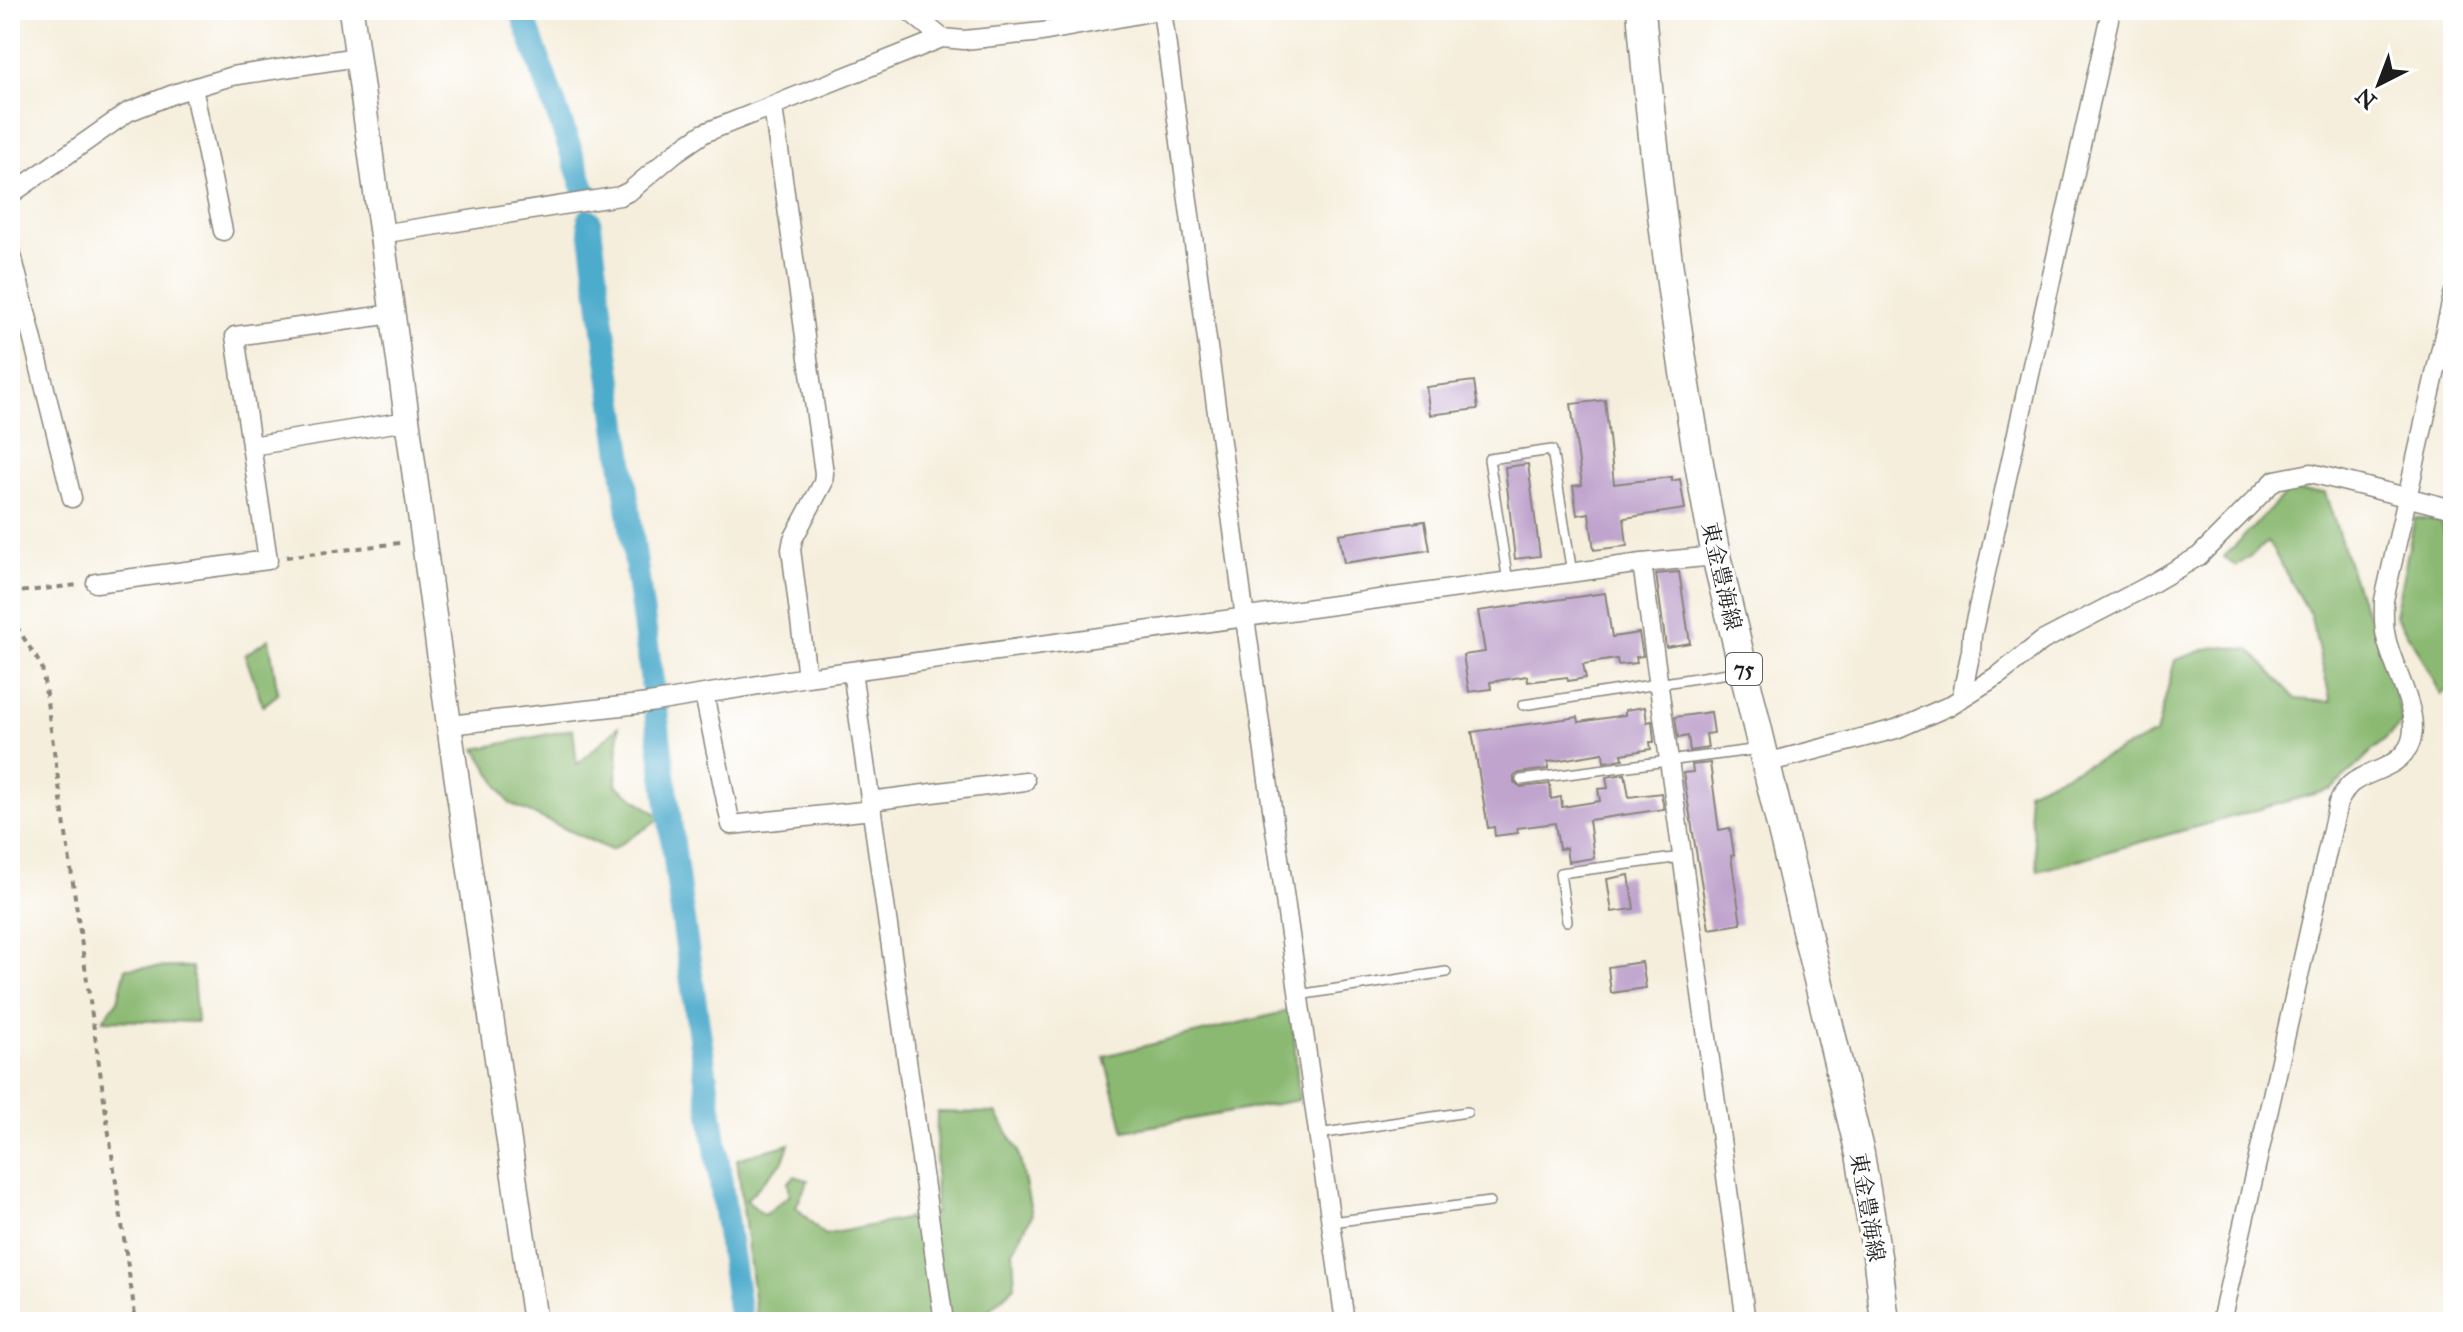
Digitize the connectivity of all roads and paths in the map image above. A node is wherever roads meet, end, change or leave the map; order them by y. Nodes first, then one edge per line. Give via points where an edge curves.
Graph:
1 (351, 10) edge
2 (908, 10) edge
3 (1162, 10) edge
4 (1641, 10) edge
5 (2111, 10) edge
6 (942, 38) junction
7 (357, 57) junction
8 (193, 88) junction
9 (773, 107) junction
10 (10, 195) edge
11 (223, 231) dead end
12 (381, 234) junction
13 (10, 247) edge
14 (2453, 295) edge
15 (393, 314) junction
16 (407, 421) junction
17 (251, 446) junction
18 (72, 498) dead end
19 (2407, 499) junction
20 (2453, 509) edge
21 (423, 540) junction
22 (1716, 556) junction
23 (268, 560) junction
24 (1642, 563) junction
25 (1572, 573) junction
26 (1508, 582) junction
27 (96, 583) joint
28 (10, 593) edge
29 (10, 616) edge
30 (1245, 618) junction
31 (852, 671) junction
32 (1744, 671) junction
33 (807, 677) junction
34 (1658, 684) junction
35 (704, 694) junction
36 (1961, 699) junction
37 (1523, 705) dead end
38 (449, 725) junction
39 (1764, 756) junction
40 (1669, 761) junction
41 (1521, 780) dead end
42 (1025, 781) dead end
43 (871, 806) junction
44 (1682, 857) junction
45 (1567, 921) dead end
46 (1446, 972) dead end
47 (1298, 995) junction
48 (1467, 1112) dead end
49 (1318, 1134) junction
50 (1490, 1202) dead end
51 (1331, 1222) junction
52 (136, 1322) edge
53 (535, 1322) edge
54 (944, 1322) edge
55 (1345, 1322) edge
56 (1746, 1322) edge
57 (1885, 1322) edge
58 (2221, 1322) edge

1 - 7 street
2 - 6 street
3 - 6 street via 1042,32
3 - 30 street
4 - 22 main road, 東金豊海線 / 75 via 1676,329
5 - 36 street
6 - 9 street
7 - 8 street via 232,76
7 - 12 street
8 - 10 street via 128,112
8 - 11 street
9 - 12 street via 704,133 620,196
9 - 33 street via 824,473 791,549
12 - 15 street
13 - 18 street
14 - 19 street
15 - 16 street
15 - 17 street via 235,336
16 - 17 street
16 - 21 street
17 - 23 street
19 - 20 street
19 - 36 street via 2311,473 2275,480 2199,556 2042,641
19 - 58 street via 2384,600 2386,636 2413,713 2414,741 2403,756 2350,784 2338,803
21 - 23 path
21 - 38 street
22 - 24 street
22 - 32 main road, 東金豊海線 / 75
23 - 27 street
24 - 25 street
24 - 34 street
25 - 26 street
25 - 26 lane via 1552,450 1489,459
26 - 30 street
27 - 28 path
29 - 52 path via 42,667
30 - 31 street
30 - 47 street
31 - 33 street
31 - 43 street
32 - 34 lane
32 - 39 main road, 東金豊海線 / 75
33 - 35 street
34 - 37 lane
34 - 40 street
35 - 38 street
35 - 43 street via 731,825
36 - 39 street via 1896,729
38 - 53 street
39 - 40 lane
39 - 57 main road, 東金豊海線 / 75 via 1860,1154
40 - 41 lane
40 - 44 street
42 - 43 street
43 - 54 street
44 - 45 lane via 1560,873
44 - 56 street
46 - 47 lane
47 - 49 street
48 - 49 lane
49 - 51 street
50 - 51 lane
51 - 55 street

